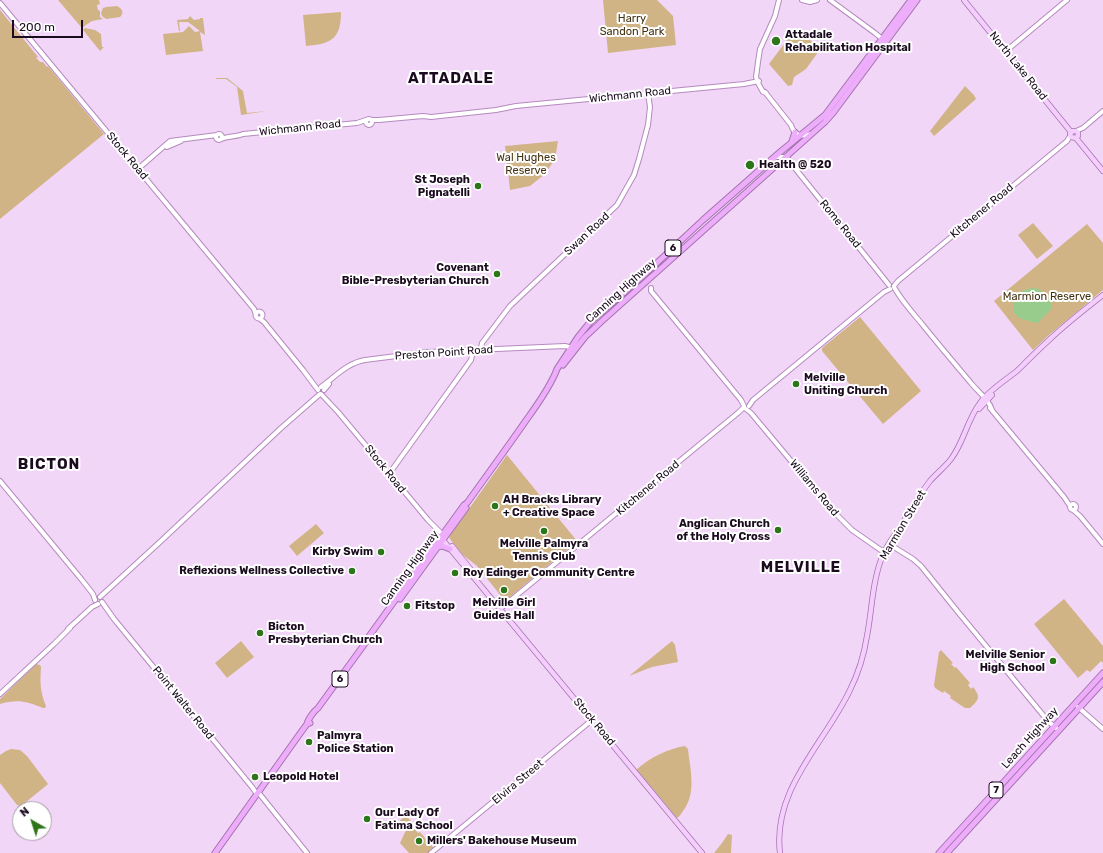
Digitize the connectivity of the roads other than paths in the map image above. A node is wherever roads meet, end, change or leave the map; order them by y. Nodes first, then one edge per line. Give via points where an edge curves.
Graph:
1 (779, 0) edge
2 (802, 0) edge
3 (817, 0) edge
4 (830, 0) edge
5 (911, 0) edge
6 (917, 0) edge
7 (966, 0) edge
8 (1067, 0) edge
9 (0, 2) edge
10 (892, 34) junction
11 (882, 39) junction
12 (883, 45) junction
13 (1006, 50) junction
14 (758, 82) junction
15 (648, 93) junction
16 (1103, 111) edge
17 (791, 125) junction
18 (795, 132) junction
19 (812, 134) junction
20 (1075, 135) junction
21 (800, 136) junction
22 (791, 143) junction
23 (799, 145) junction
24 (786, 147) junction
25 (785, 157) junction
26 (773, 158) junction
27 (1103, 167) edge
28 (138, 169) junction
29 (1103, 171) edge
30 (891, 286) junction
31 (651, 288) dead end
32 (1103, 296) edge
33 (584, 329) junction
34 (588, 333) junction
35 (572, 349) junction
36 (480, 351) junction
37 (473, 352) junction
38 (321, 390) junction
39 (985, 400) junction
40 (746, 406) junction
41 (389, 474) junction
42 (0, 481) edge
43 (442, 537) junction
44 (1103, 544) edge
45 (890, 545) junction
46 (438, 547) junction
47 (450, 548) junction
48 (885, 553) junction
49 (486, 591) junction
50 (99, 601) junction
51 (500, 609) junction
52 (366, 642) junction
53 (1103, 673) edge
54 (1103, 682) edge
55 (0, 694) edge
56 (1075, 704) junction
57 (1080, 708) junction
58 (592, 720) junction
59 (1054, 727) junction
60 (1103, 729) edge
61 (1058, 731) junction
62 (252, 786) junction
63 (261, 787) junction
64 (256, 795) junction
65 (264, 802) junction
66 (215, 853) edge
67 (307, 853) edge
68 (433, 853) edge
69 (702, 853) edge
70 (781, 853) edge
71 (939, 853) edge
72 (947, 853) edge

1 - 14 street via 760,50 756,77
2 - 3 street
4 - 11 street
5 - 11 highway, Canning Highway / 6
6 - 10 highway, Canning Highway / 6
7 - 13 main road, North Lake Road
8 - 13 street
9 - 28 street, Stock Road
10 - 11 street
10 - 12 highway, Canning Highway / 6
11 - 12 street
11 - 21 highway, Canning Highway / 6 via 830,109
12 - 19 highway, Canning Highway / 6 via 833,113
13 - 20 main road, North Lake Road
14 - 15 street, Wichmann Road
14 - 17 street via 763,92
15 - 28 street, Wichmann Road via 428,114 372,121 369,125 366,122 357,122 172,142
15 - 36 street, Swan Road via 648,125 639,159 634,175 617,205 510,306 482,343
16 - 20 street, Kitchener Road
17 - 18 street
17 - 21 street
18 - 21 street
18 - 22 highway
19 - 21 street
19 - 23 highway, Canning Highway / 6
20 - 27 main road, North Lake Road
20 - 29 main road, North Lake Road
20 - 30 street, Kitchener Road
21 - 22 highway, Canning Highway / 6
21 - 23 street
22 - 24 highway, Canning Highway / 6
23 - 25 highway, Canning Highway / 6
24 - 25 street
24 - 26 highway, Canning Highway / 6
25 - 26 street
25 - 30 street, Rome Road
25 - 34 highway, Canning Highway / 6
26 - 33 highway, Canning Highway / 6
28 - 38 street, Stock Road via 257,313 257,318 261,318
30 - 39 street, Rome Road
30 - 40 street, Kitchener Road
31 - 40 street, Williams Road
32 - 39 main road, Marmion Street
33 - 34 highway
33 - 35 highway, Canning Highway / 6
34 - 35 highway, Canning Highway / 6
35 - 36 street, Preston Point Road
35 - 43 highway, Canning Highway / 6 via 532,412
36 - 37 street, Preston Point Road
37 - 38 street, Preston Point Road via 428,354 364,362 345,371
37 - 41 street via 472,358
38 - 41 street, Stock Road
38 - 50 street, Preston Point Road
39 - 44 street, Rome Road via 1064,497 1072,505 1076,505 1074,509
39 - 45 main road, Marmion Street via 957,455 930,485
40 - 48 street, Williams Road via 832,510 852,530
40 - 51 street, Kitchener Road
41 - 43 street, Stock Road
42 - 50 street, Point Walter Road
43 - 46 highway, Canning Highway / 6
43 - 47 main road, Stock Road
43 - 49 main road, Stock Road
43 - 52 highway, Canning Highway / 6
45 - 48 main road, Marmion Street
45 - 59 street via 920,564
46 - 47 highway
46 - 52 highway, Canning Highway / 6
47 - 49 main road, Stock Road
48 - 70 main road, Marmion Street via 876,584 868,645 859,673 847,701 794,787 783,823
49 - 51 main road, Stock Road
50 - 55 street, Preston Point Road
50 - 62 street, Point Walter Road
51 - 58 main road, Stock Road
52 - 63 highway, Canning Highway / 6
53 - 56 highway, Leach Highway / 7
54 - 57 highway, Leach Highway / 7
56 - 57 street
56 - 59 highway, Leach Highway / 7
57 - 60 street
57 - 61 highway, Leach Highway / 7
58 - 68 street, Elvira Street
58 - 69 main road, Stock Road
59 - 61 street
59 - 71 highway, Leach Highway / 7
61 - 72 highway, Leach Highway / 7
62 - 63 street
62 - 64 street, Point Walter Road
63 - 64 highway, Canning Highway / 6
64 - 65 street
64 - 65 street, Point Walter Road via 263,798
64 - 66 highway, Canning Highway / 6
65 - 67 street, Point Walter Road

